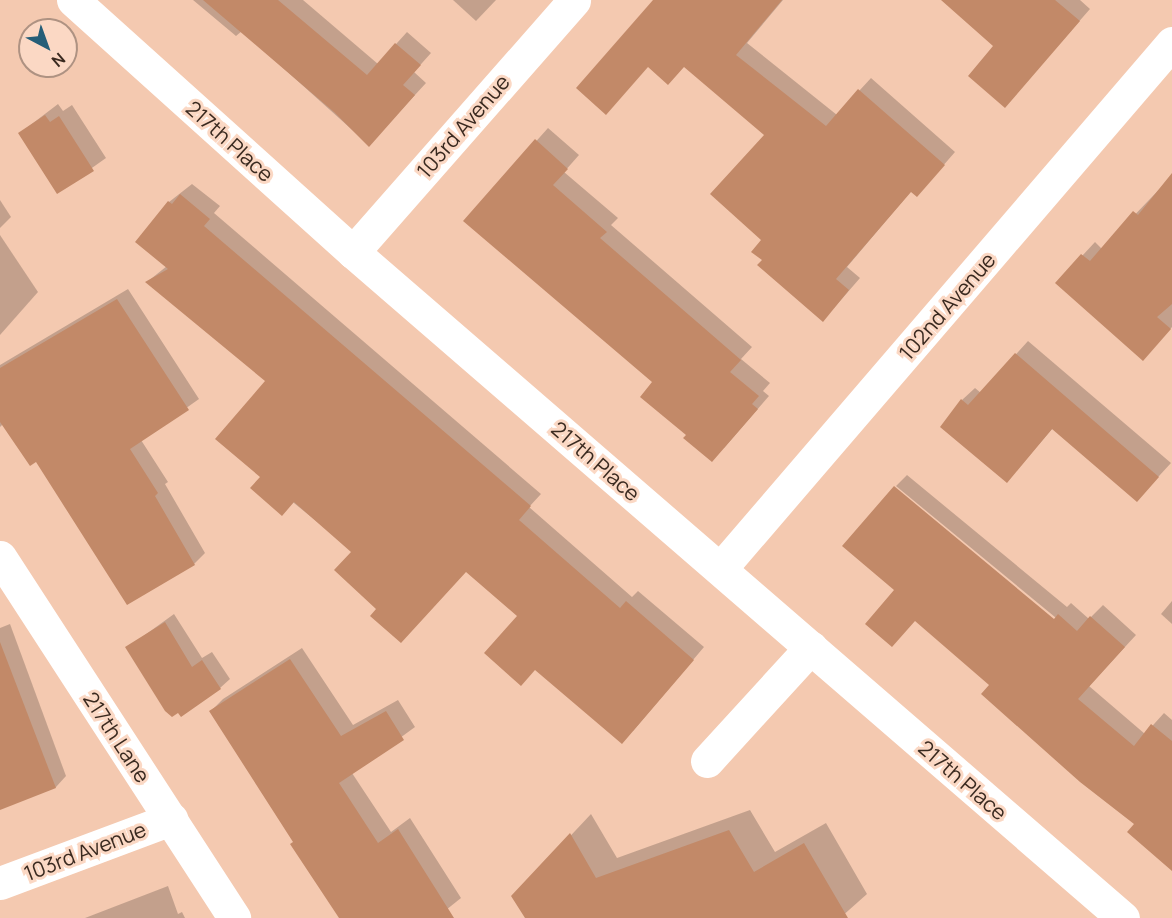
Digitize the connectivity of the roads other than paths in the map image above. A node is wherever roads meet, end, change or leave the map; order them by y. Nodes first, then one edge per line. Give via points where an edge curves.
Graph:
1 (73, 0) edge
2 (574, 0) edge
3 (1172, 43) edge
4 (353, 252) junction
5 (0, 557) edge
6 (721, 568) junction
7 (811, 647) junction
8 (707, 761) dead end
9 (171, 819) junction
10 (0, 883) edge
11 (234, 918) edge
12 (1123, 918) edge

1 - 4 street, 217th Place
2 - 4 street, 103rd Avenue
3 - 6 street, 102nd Avenue
4 - 6 street, 217th Place
5 - 9 street, 217th Lane
6 - 7 street, 217th Place
7 - 8 street
7 - 12 street, 217th Place
9 - 10 street, 103rd Avenue
9 - 11 street, 217th Lane

